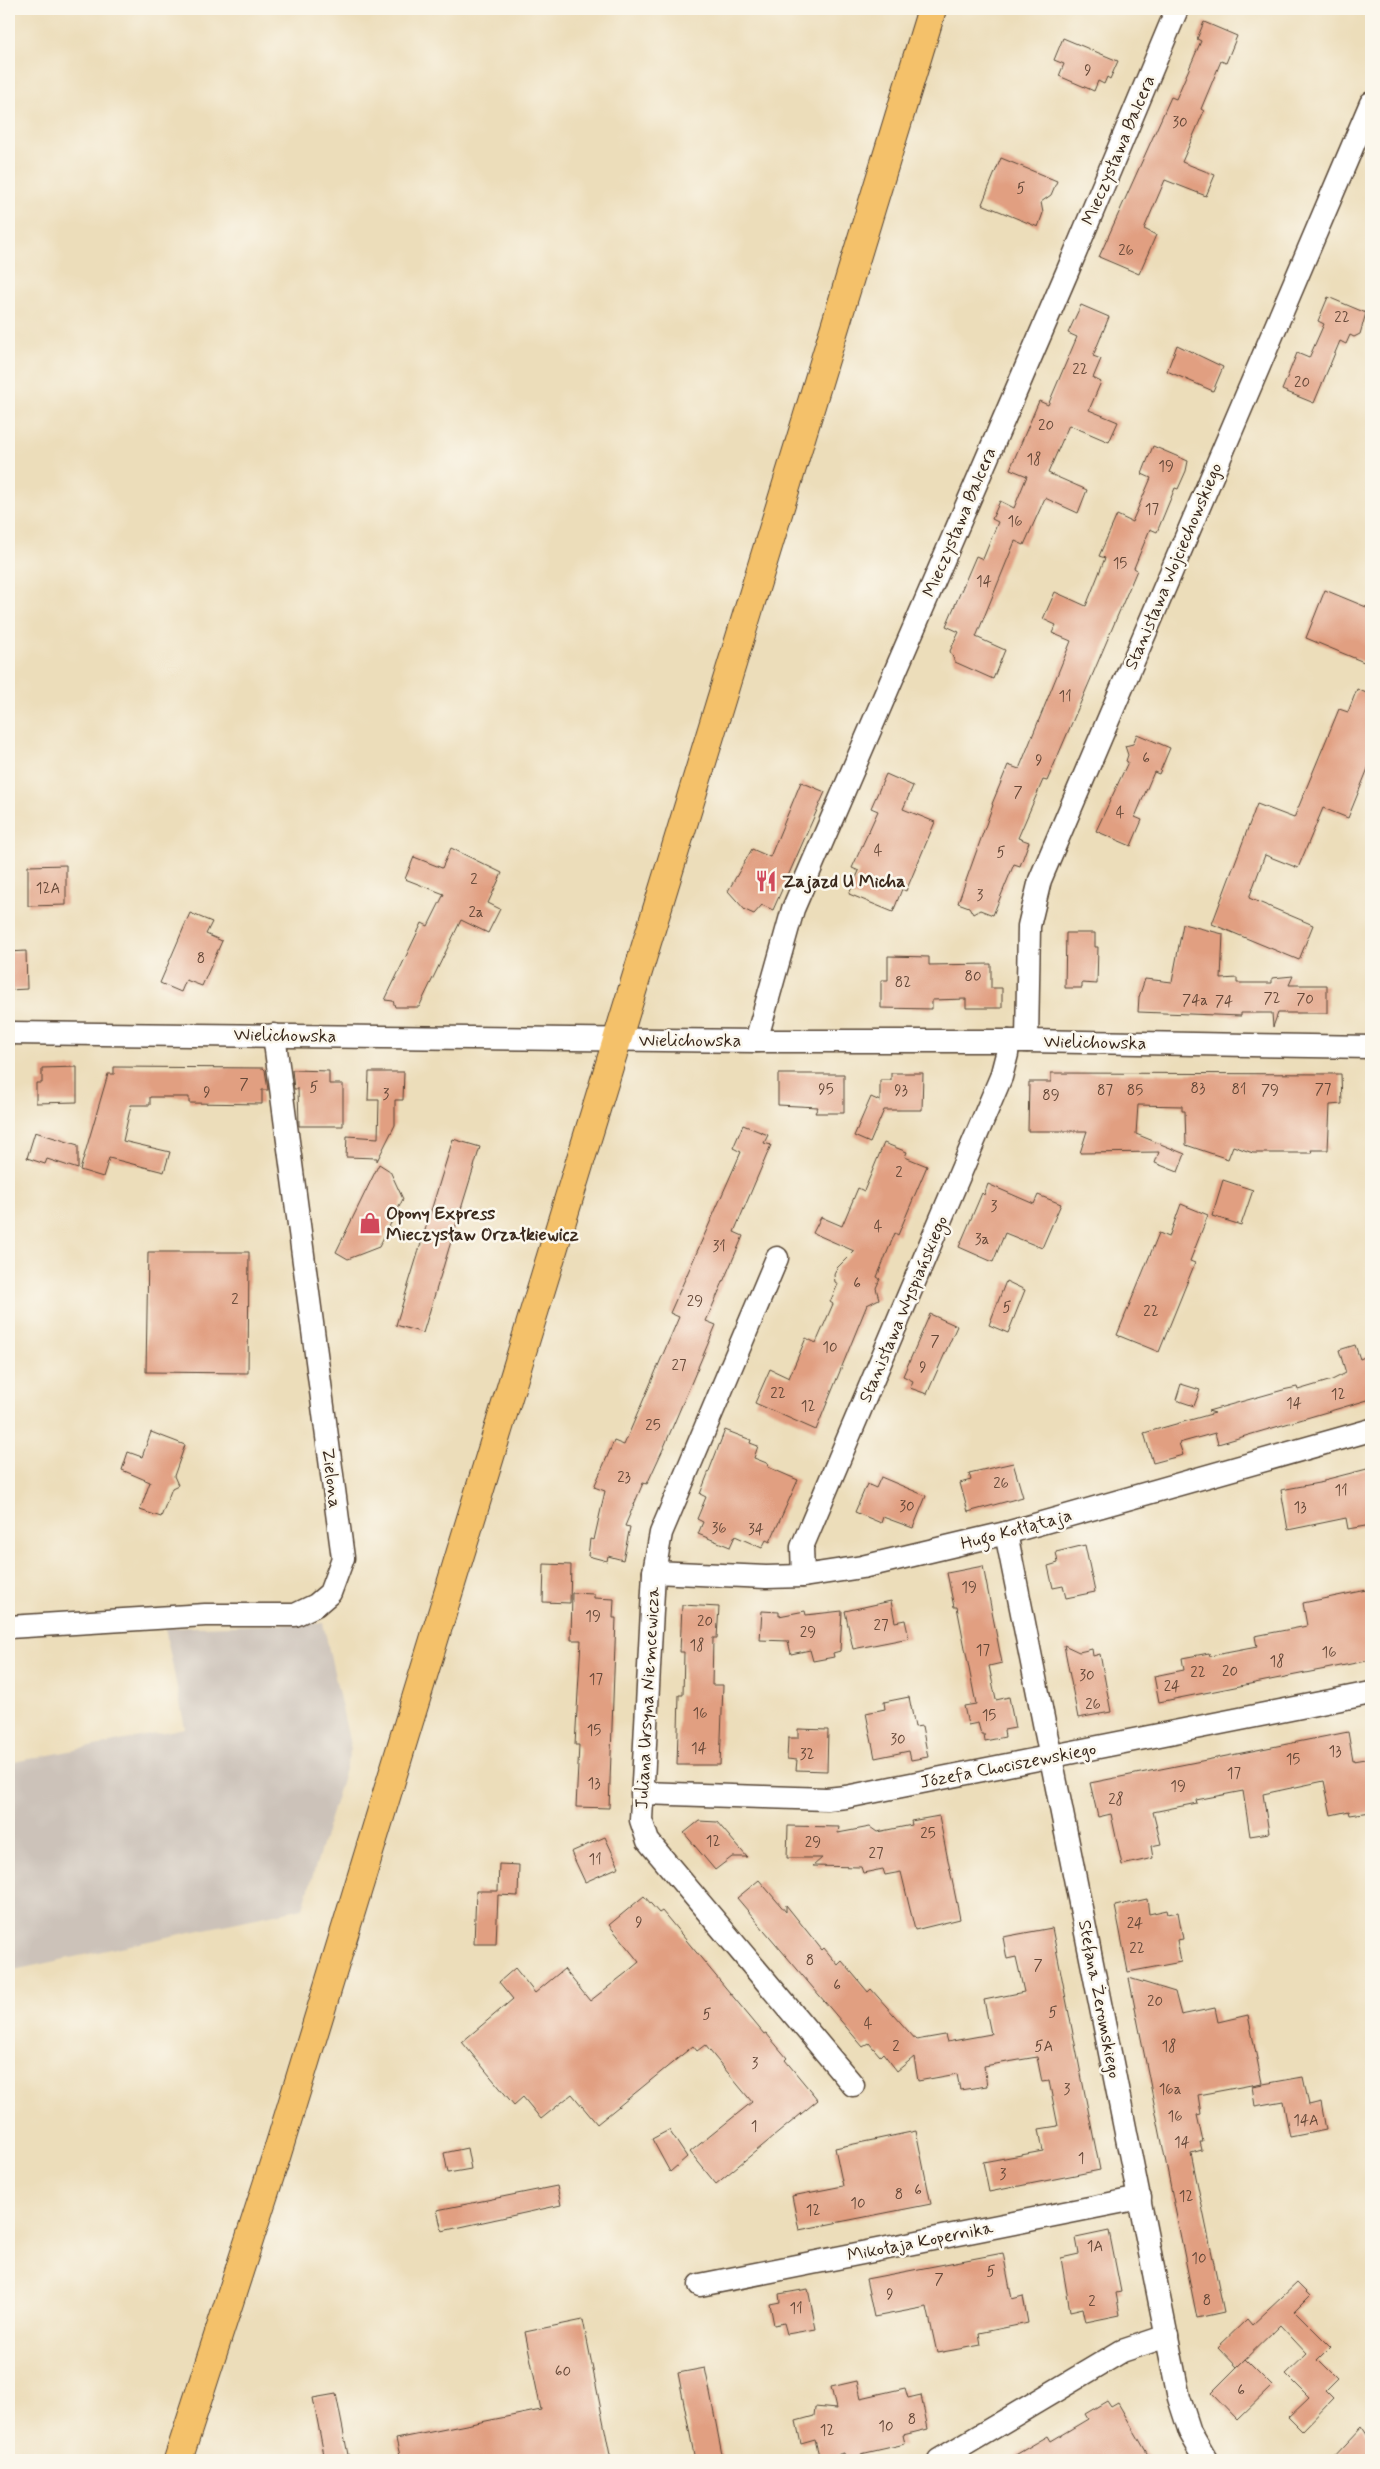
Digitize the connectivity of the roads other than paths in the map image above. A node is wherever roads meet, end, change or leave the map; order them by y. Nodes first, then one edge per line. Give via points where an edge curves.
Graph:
1 (932, 9) edge
2 (1177, 9) edge
3 (1371, 103) edge
4 (9, 1033) edge
5 (274, 1035) junction
6 (617, 1040) junction
7 (756, 1041) junction
8 (1018, 1041) junction
9 (1371, 1047) edge
10 (777, 1258) dead end
11 (1371, 1430) edge
12 (1006, 1534) junction
13 (654, 1572) junction
14 (803, 1576) junction
15 (9, 1627) edge
16 (1371, 1693) edge
17 (1051, 1756) junction
18 (642, 1793) junction
19 (853, 2085) dead end
20 (1140, 2198) junction
21 (700, 2285) dead end
22 (1167, 2336) junction
23 (178, 2460) edge
24 (939, 2460) edge
25 (1206, 2460) edge

1 - 6 main road
2 - 7 street, Mieczysława Balcera via 792,909
3 - 8 street, Stanisława Wojciechowskiego via 1040,880 1029,926
4 - 5 street, Wielichowska
5 - 6 street, Wielichowska
5 - 15 street, Zielona via 343,1558 330,1593 316,1605 295,1615 205,1615
6 - 7 street, Wielichowska
6 - 23 main road via 276,2157
7 - 8 street, Wielichowska
8 - 9 street, Wielichowska
8 - 14 street, Stanisława Wyspiańskiego via 1007,1054 802,1546
10 - 13 street, Juliana Ursyna Niemcewicza via 661,1533
11 - 12 street, Hugo Kołłątaja
12 - 14 street, Hugo Kołłątaja via 862,1567
12 - 17 street, Stefana Żeromskiego
13 - 14 street, Hugo Kołłątaja via 766,1578
13 - 18 street, Juliana Ursyna Niemcewicza
16 - 17 street, Józefa Chociszewskiego
17 - 18 street, Józefa Chociszewskiego via 827,1799
17 - 20 street, Stefana Żeromskiego
18 - 19 street, Juliana Ursyna Niemcewicza via 641,1820 648,1841
20 - 21 street, Mikołaja Kopernika
20 - 22 street, Stefana Żeromskiego
22 - 24 street via 1122,2351
22 - 25 street, Stefana Żeromskiego via 1179,2398 1190,2432

